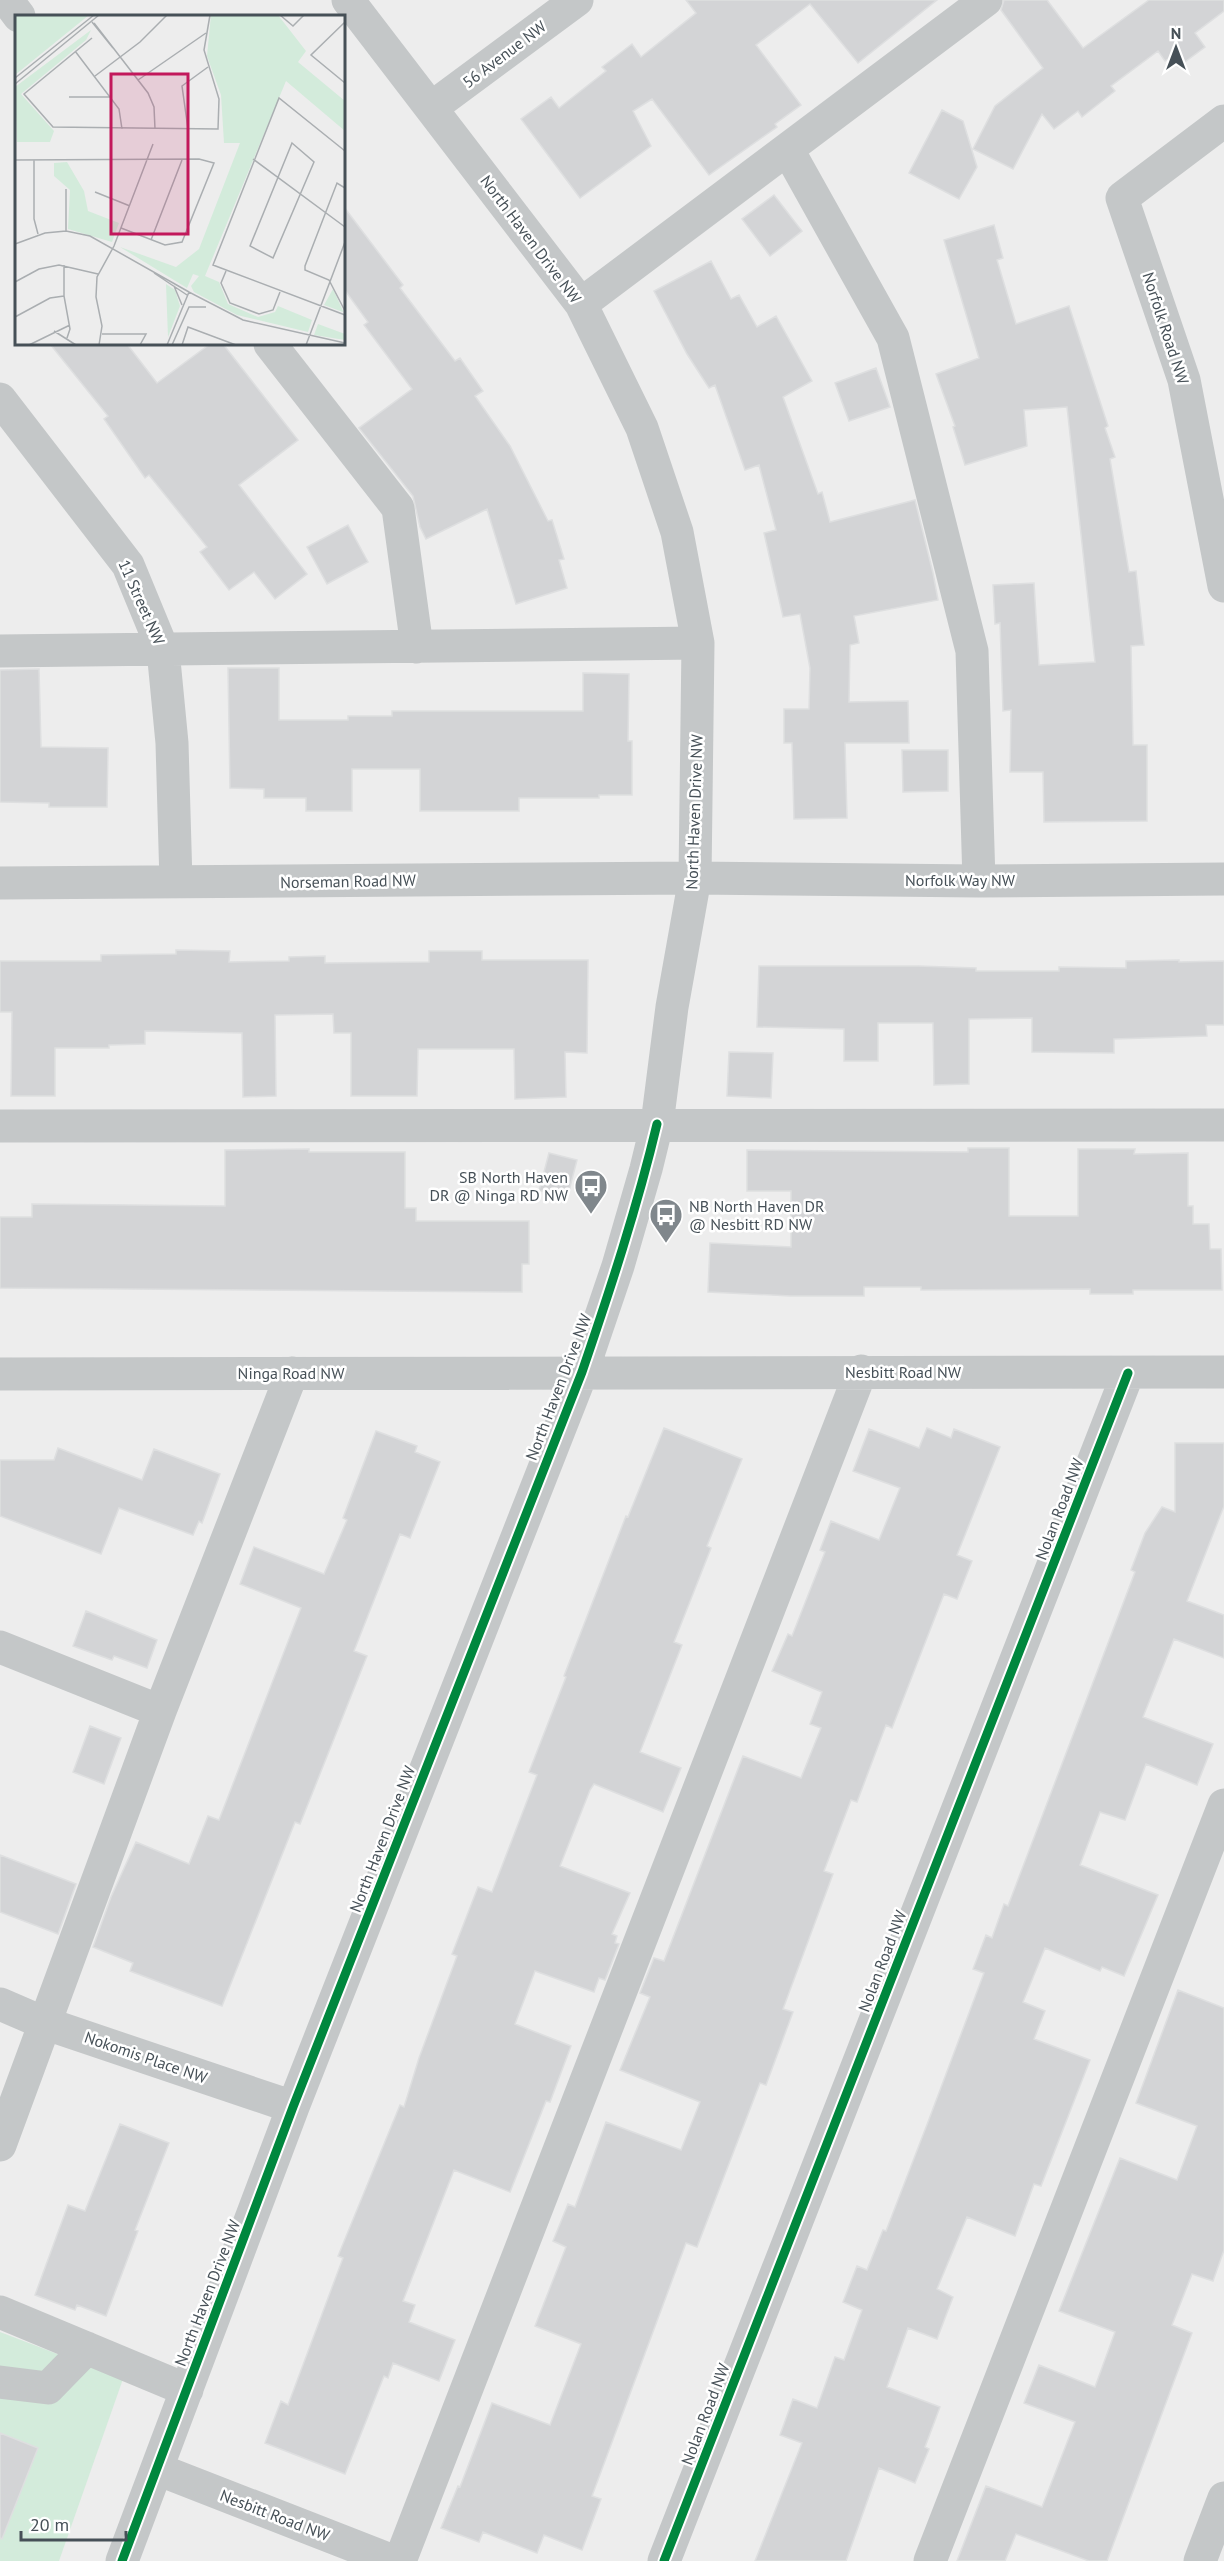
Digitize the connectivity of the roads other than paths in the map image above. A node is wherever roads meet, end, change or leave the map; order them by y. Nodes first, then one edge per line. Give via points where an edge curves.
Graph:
1 (7, 0) edge
2 (348, 0) edge
3 (577, 0) edge
4 (986, 0) edge
5 (18, 15) edge
6 (432, 108) junction
7 (1224, 121) edge
8 (788, 150) junction
9 (581, 304) junction
10 (271, 345) edge
11 (0, 399) edge
12 (1224, 586) edge
13 (698, 643) junction
14 (417, 647) junction
15 (164, 650) junction
16 (0, 651) edge
17 (695, 878) junction
18 (1224, 879) edge
19 (979, 880) junction
20 (176, 882) junction
21 (0, 884) edge
22 (657, 1124) junction
23 (1224, 1125) edge
24 (0, 1126) edge
25 (861, 1371) junction
26 (582, 1372) junction
27 (1224, 1372) edge
28 (292, 1373) junction
29 (1128, 1373) junction
30 (0, 1374) edge
31 (0, 1647) edge
32 (160, 1711) junction
33 (1224, 1806) edge
34 (0, 2004) edge
35 (44, 2023) junction
36 (293, 2107) junction
37 (0, 2145) edge
38 (0, 2312) edge
39 (87, 2348) junction
40 (0, 2382) edge
41 (187, 2390) junction
42 (157, 2469) junction
43 (1224, 2498) edge
44 (122, 2561) edge
45 (393, 2561) edge
46 (400, 2561) edge
47 (664, 2561) edge
48 (930, 2561) edge
49 (1200, 2561) edge

1 - 5 street
2 - 6 street, North Haven Drive NW
3 - 6 street, 56 Avenue NW
4 - 8 street
6 - 9 street, North Haven Drive NW
7 - 12 street, Norfolk Road NW via 1122,198 1184,380
8 - 9 street
8 - 19 street via 893,338 972,651
9 - 13 street, North Haven Drive NW via 645,438 677,532
10 - 14 street via 398,508
11 - 15 street, 11 Street NW via 128,565
13 - 14 street
13 - 17 street, North Haven Drive NW
14 - 15 street
15 - 16 street
15 - 20 street, 11 Street NW via 172,743
17 - 19 street, Norfolk Way NW
17 - 20 street, Norseman Road NW
17 - 22 street, North Haven Drive NW via 672,1007
18 - 19 street, Norfolk Way NW
20 - 21 street, Norseman Road NW
22 - 23 street
22 - 24 street
22 - 26 street, North Haven Drive NW via 618,1266
25 - 26 street, Nesbitt Road NW
25 - 29 street, Nesbitt Road NW
25 - 46 street
26 - 28 street, Ninga Road NW
26 - 36 street, North Haven Drive NW
27 - 29 street, Nesbitt Road NW
28 - 30 street, Ninga Road NW
28 - 32 street
29 - 47 street, Nolan Road NW
31 - 32 street
32 - 35 street
33 - 48 street
34 - 35 street, Nokomis Place NW
35 - 36 street, Nokomis Place NW
35 - 37 street
36 - 41 street, North Haven Drive NW
38 - 39 street
39 - 40 street via 48,2388
39 - 41 street
41 - 42 street, North Haven Drive NW
42 - 44 street, North Haven Drive NW
42 - 45 street, Nesbitt Road NW
43 - 49 street

